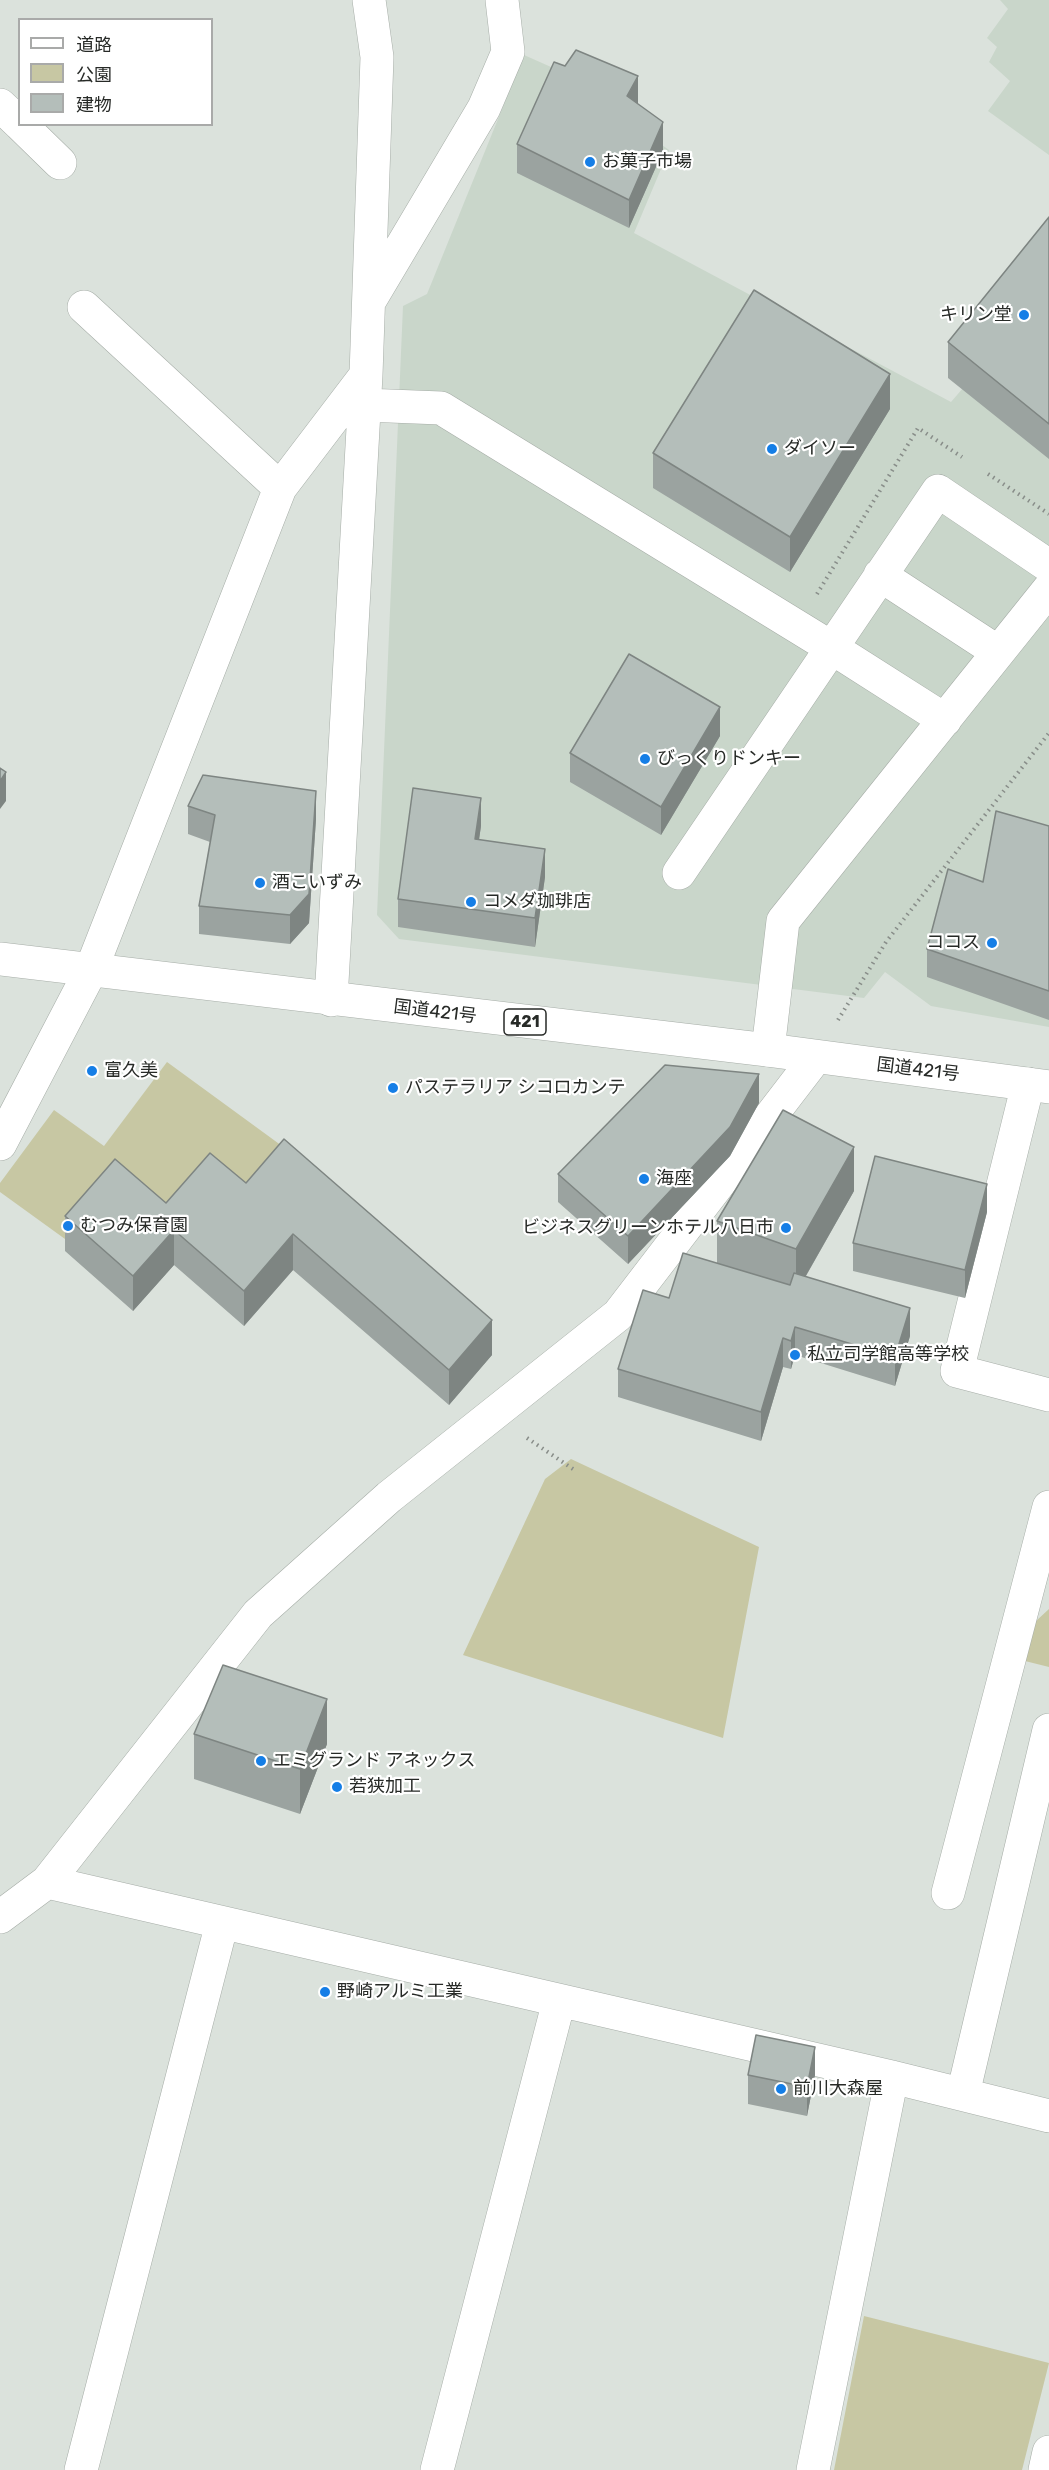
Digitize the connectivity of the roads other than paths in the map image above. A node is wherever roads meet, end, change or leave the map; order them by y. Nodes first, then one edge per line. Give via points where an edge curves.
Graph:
1 (369, 0) edge
2 (502, 0) edge
3 (0, 105) edge
4 (18, 122) edge
5 (22, 126) edge
6 (60, 163) dead end
7 (369, 302) junction
8 (84, 308) dead end
9 (365, 390) junction
10 (280, 488) junction
11 (1049, 566) edge
12 (880, 575) junction
13 (1049, 589) edge
14 (832, 648) junction
15 (998, 652) junction
16 (945, 720) junction
17 (679, 873) dead end
18 (0, 959) edge
19 (91, 970) junction
20 (331, 1000) junction
21 (768, 1050) junction
22 (816, 1057) junction
23 (1038, 1085) edge
24 (0, 1144) edge
25 (1049, 1395) edge
26 (1049, 1507) edge
27 (1049, 1730) edge
28 (47, 1882) junction
29 (948, 1893) dead end
30 (0, 1917) edge
31 (222, 1923) junction
32 (559, 2001) junction
33 (892, 2077) junction
34 (963, 2094) junction
35 (1049, 2116) edge
36 (1049, 2452) edge
37 (81, 2470) edge
38 (437, 2470) edge
39 (813, 2470) edge
40 (1045, 2470) edge

1 - 7 main road via 377,57
2 - 7 main road via 508,52 484,108
3 - 4 main road
5 - 6 main road
7 - 9 main road
8 - 10 main road
9 - 10 main road
9 - 14 main road via 441,408
9 - 20 main road
10 - 19 main road
11 - 12 main road via 938,491
12 - 14 main road
12 - 15 main road
13 - 15 main road
14 - 16 main road
14 - 17 main road
15 - 16 main road
16 - 21 main road via 783,921
18 - 19 main road, 国道421号 / 421
19 - 20 main road, 国道421号 / 421
19 - 24 main road
20 - 21 main road, 国道421号 / 421
21 - 22 main road, 国道421号 / 421
22 - 23 main road, 国道421号 / 421
22 - 28 main road via 618,1315 389,1497 258,1614
23 - 25 main road via 957,1371
26 - 29 main road
27 - 34 main road
28 - 30 main road
28 - 31 main road
31 - 32 main road
31 - 37 main road
32 - 33 main road
32 - 38 main road
33 - 34 main road
33 - 39 main road
34 - 35 main road
36 - 40 main road

